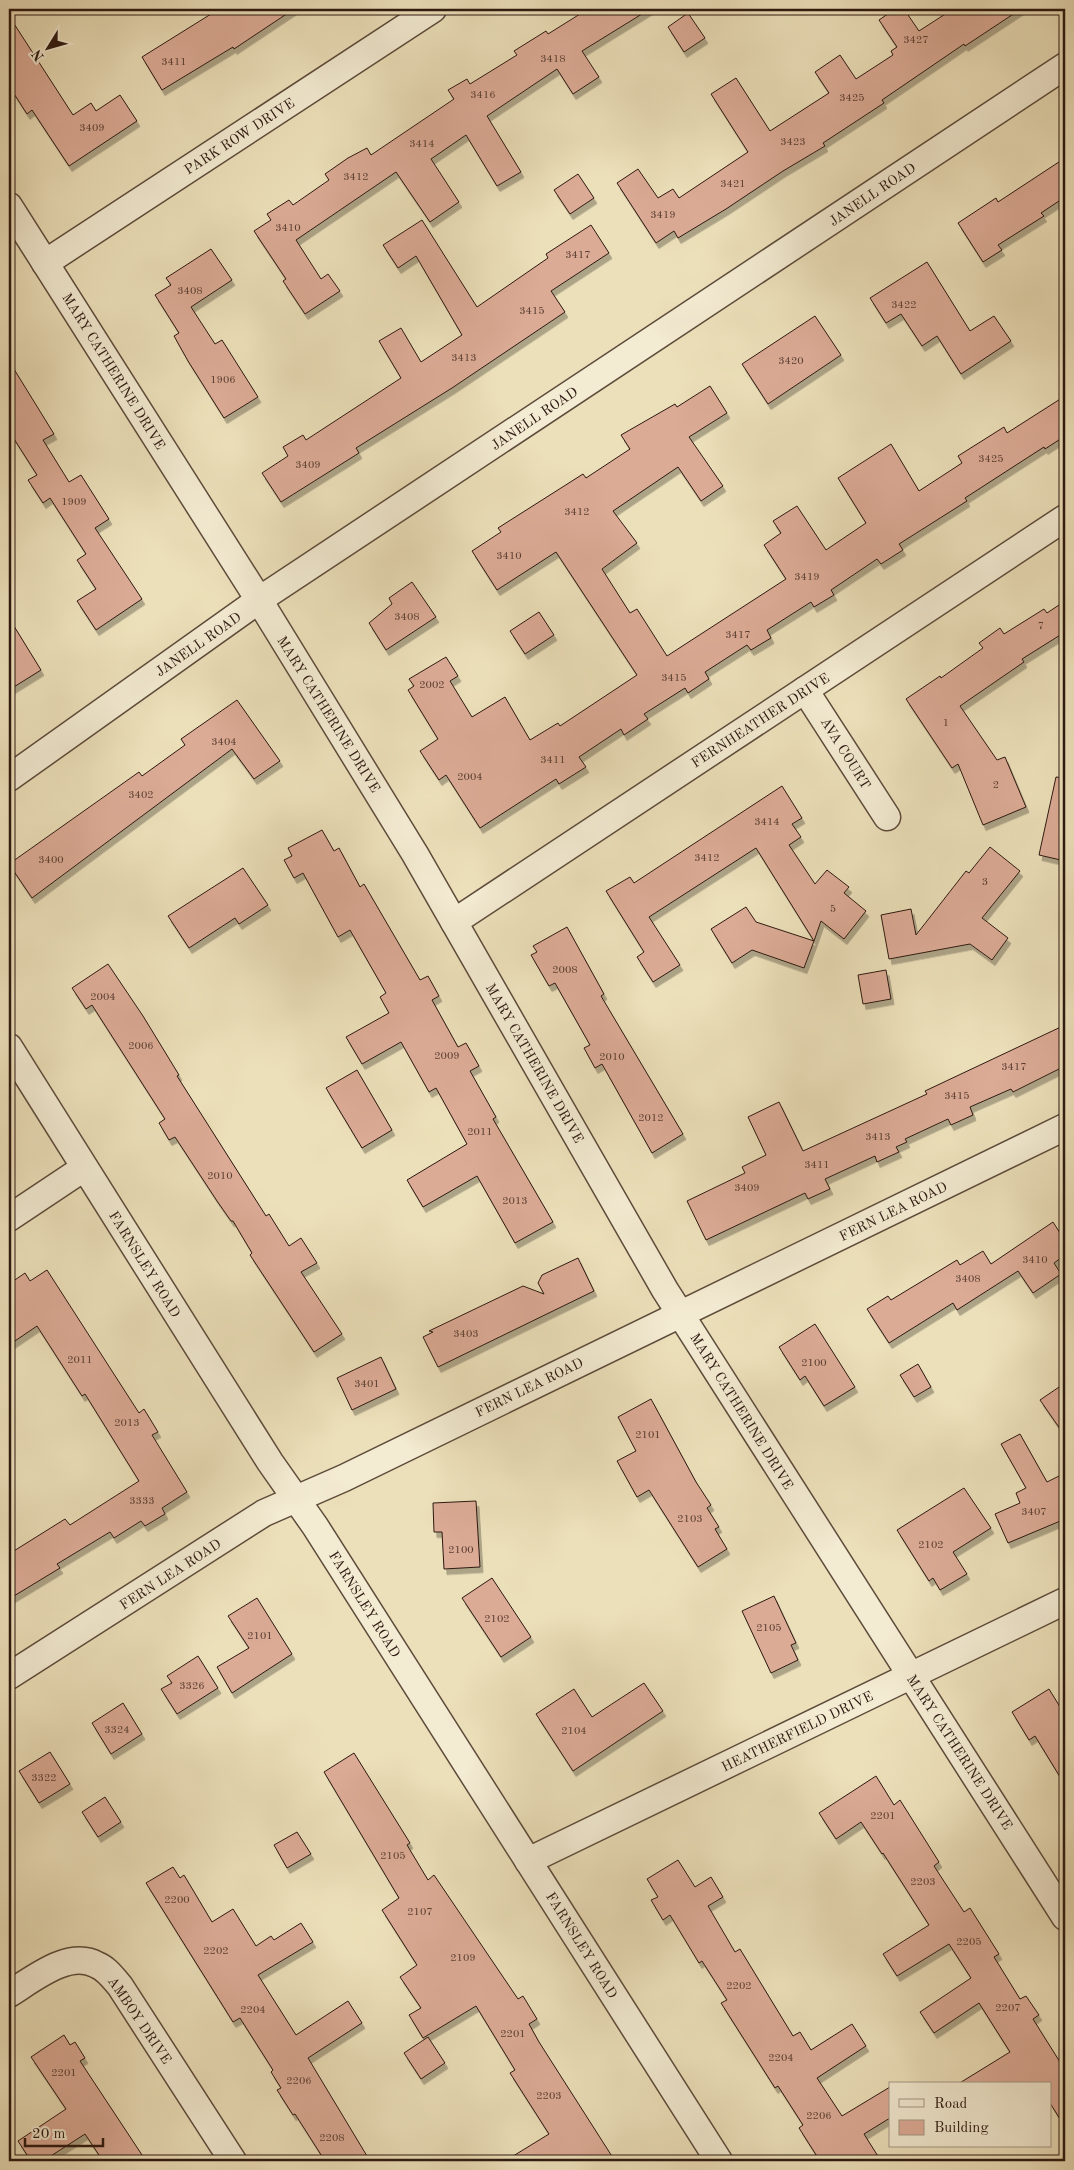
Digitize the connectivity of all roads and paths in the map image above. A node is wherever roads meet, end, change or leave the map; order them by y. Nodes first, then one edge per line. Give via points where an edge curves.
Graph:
1 (433, 9) edge
2 (1065, 66) edge
3 (9, 206) edge
4 (45, 263) junction
5 (1065, 518) edge
6 (259, 600) junction
7 (805, 690) junction
8 (9, 778) edge
9 (887, 817) dead end
10 (454, 922) junction
11 (9, 1047) edge
12 (1065, 1127) edge
13 (84, 1168) junction
14 (9, 1218) edge
15 (680, 1313) junction
16 (295, 1500) junction
17 (1065, 1601) edge
18 (9, 1676) edge
19 (911, 1676) junction
20 (528, 1861) junction
21 (1065, 1917) edge
22 (9, 1994) edge
23 (232, 2161) edge
24 (719, 2161) edge

1 - 4 street, PARK ROW DRIVE
2 - 6 street, JANELL ROAD
3 - 4 street, MARY CATHERINE DRIVE
4 - 6 street, MARY CATHERINE DRIVE
5 - 7 street, FERNHEATHER DRIVE
6 - 8 street, JANELL ROAD
6 - 10 street, MARY CATHERINE DRIVE
7 - 9 street, AVA COURT
7 - 10 street, FERNHEATHER DRIVE
10 - 15 street, MARY CATHERINE DRIVE
11 - 13 street, FARNSLEY ROAD
12 - 15 street, FERN LEA ROAD
13 - 14 street
13 - 16 street, FARNSLEY ROAD
15 - 16 street, FERN LEA ROAD
15 - 19 street, MARY CATHERINE DRIVE
16 - 18 street, FERN LEA ROAD via 264,1514
16 - 20 street, FARNSLEY ROAD via 315,1526
17 - 19 street, HEATHERFIELD DRIVE
19 - 20 street, HEATHERFIELD DRIVE
19 - 21 street, MARY CATHERINE DRIVE
20 - 24 street, FARNSLEY ROAD
22 - 23 street, AMBOY DRIVE via 59,1965 80,1960 107,1971 120,1986

